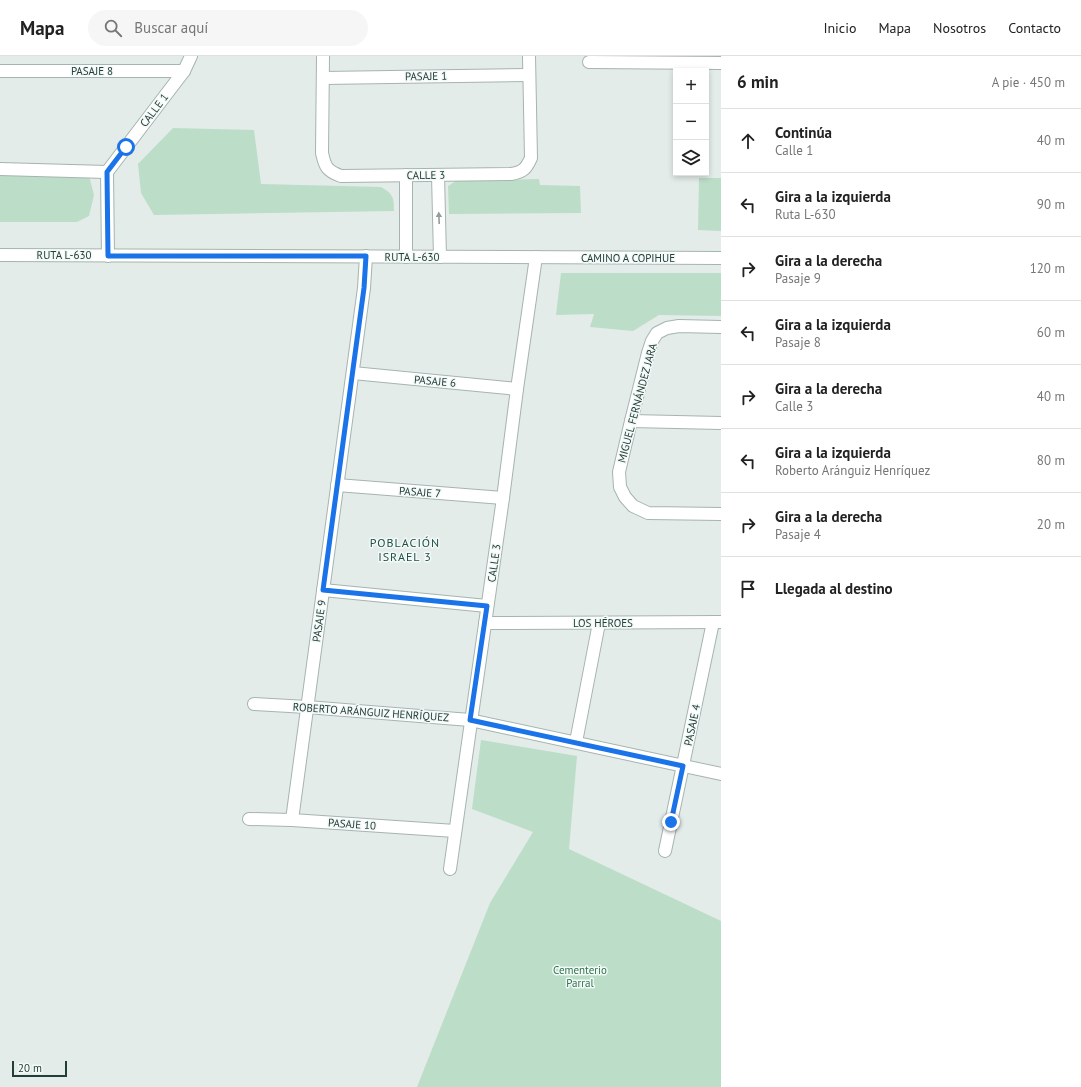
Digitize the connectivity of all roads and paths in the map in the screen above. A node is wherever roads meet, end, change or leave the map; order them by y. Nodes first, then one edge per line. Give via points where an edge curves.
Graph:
1 (192, 56) edge
2 (323, 56) edge
3 (529, 56) edge
4 (589, 62) dead end
5 (721, 63) edge
6 (0, 71) edge
7 (184, 71) junction
8 (529, 75) junction
9 (323, 78) junction
10 (0, 169) edge
11 (107, 172) junction
12 (406, 175) junction
13 (438, 175) junction
14 (0, 255) edge
15 (108, 256) junction
16 (366, 256) junction
17 (406, 257) junction
18 (440, 257) junction
19 (536, 257) junction
20 (721, 258) edge
21 (721, 327) edge
22 (352, 373) junction
23 (517, 388) junction
24 (631, 421) junction
25 (721, 423) edge
26 (337, 485) junction
27 (503, 498) junction
28 (721, 514) edge
29 (323, 590) junction
30 (487, 606) junction
31 (717, 622) edge
32 (485, 623) junction
33 (599, 623) junction
34 (254, 704) dead end
35 (307, 707) junction
36 (470, 720) junction
37 (576, 742) junction
38 (683, 766) junction
39 (721, 774) edge
40 (249, 819) dead end
41 (292, 820) junction
42 (455, 831) junction
43 (665, 851) dead end
44 (450, 869) dead end

1 - 7 street, CALLE 1
2 - 9 street
3 - 8 street
4 - 5 street
6 - 7 street, PASAJE 8
7 - 11 street, CALLE 1
8 - 9 street, PASAJE 1
8 - 13 street, CALLE 3 via 531,158 525,170 511,174
9 - 12 street, CALLE 3 via 322,153 328,169 340,176
10 - 11 street
11 - 15 street
12 - 13 street, CALLE 3
12 - 17 street
18 -> 13 street
14 - 15 street, RUTA L-630
15 - 16 street, RUTA L-630
16 - 17 street, RUTA L-630
16 - 22 street, PASAJE 9
17 - 18 street, RUTA L-630
18 - 19 street, RUTA L-630
19 - 20 street, CAMINO A COPIHUE
19 - 23 street, CALLE 3
21 - 24 street, MIGUEL FERNÁNDEZ JARA via 679,326 657,333 648,353
22 - 23 street, PASAJE 6
22 - 26 street, PASAJE 9
23 - 27 street, CALLE 3
24 - 25 street
24 - 28 street, MIGUEL FERNÁNDEZ JARA via 619,472 620,487 633,506 648,513
26 - 27 street, PASAJE 7
26 - 29 street, PASAJE 9
27 - 30 street, CALLE 3
29 - 30 street
29 - 35 street, PASAJE 9
30 - 32 street, CALLE 3
31 - 33 street, LOS HÉROES
31 - 38 street, PASAJE 4
32 - 33 street, LOS HÉROES
32 - 36 street, CALLE 3
33 - 37 street
34 - 35 street, ROBERTO ARÁNGUIZ HENRÍQUEZ
35 - 36 street, ROBERTO ARÁNGUIZ HENRÍQUEZ
35 - 41 street, PASAJE 9
36 - 37 street, ROBERTO ARÁNGUIZ HENRÍQUEZ
36 - 42 street, CALLE 3
37 - 38 street, ROBERTO ARÁNGUIZ HENRÍQUEZ
38 - 39 street, ROBERTO ARÁNGUIZ HENRÍQUEZ
38 - 43 street, PASAJE 4
40 - 41 street, PASAJE 10
41 - 42 street, PASAJE 10
42 - 44 street, CALLE 3

